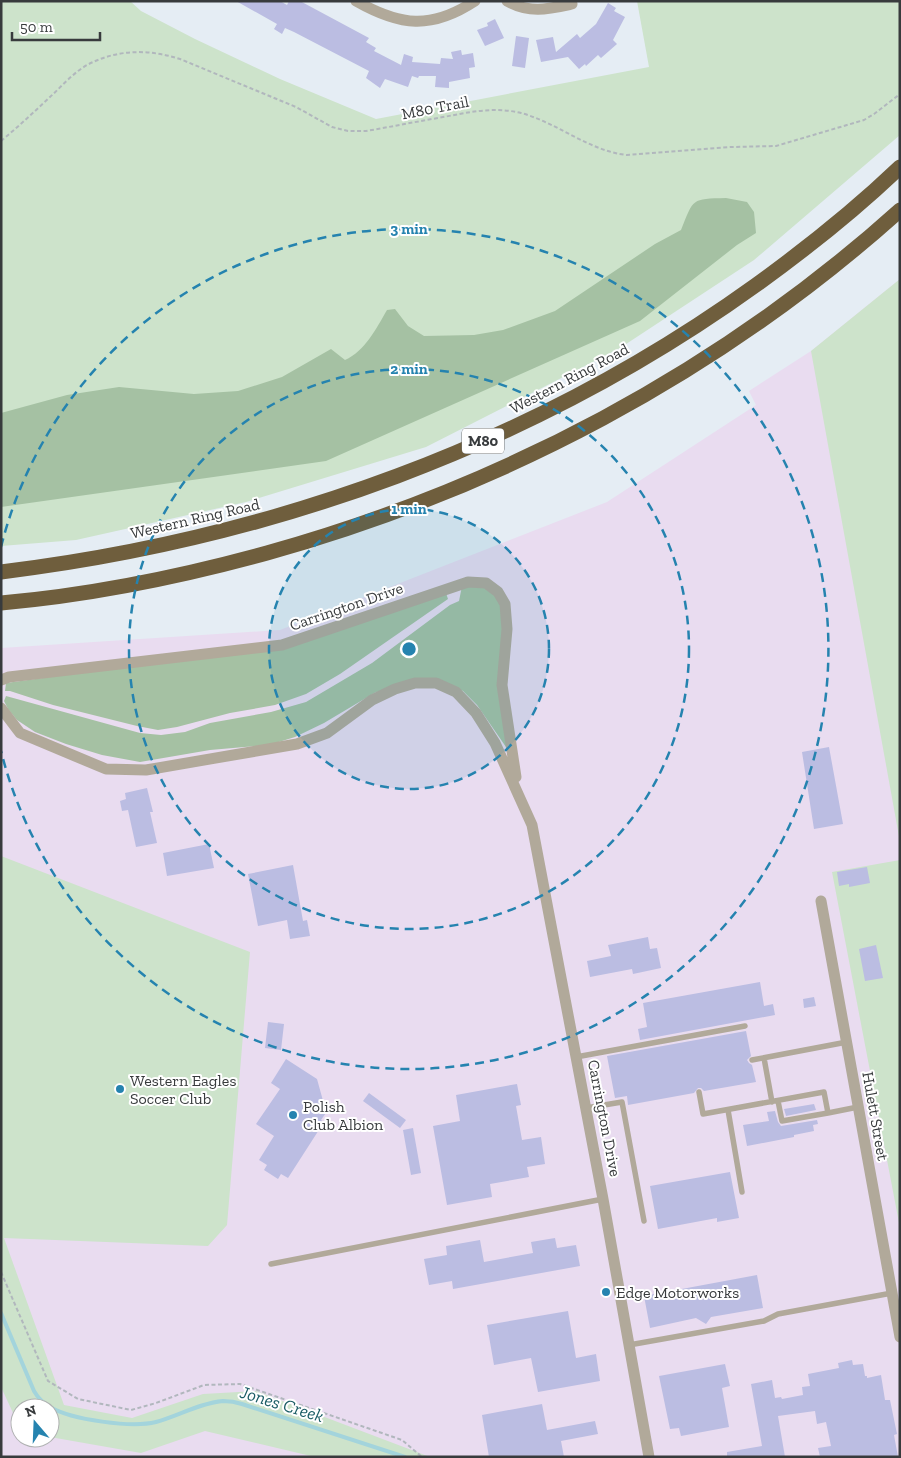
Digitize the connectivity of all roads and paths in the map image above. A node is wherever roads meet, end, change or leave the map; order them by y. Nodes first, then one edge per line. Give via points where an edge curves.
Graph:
1 (356, 1) edge
2 (474, 1) edge
3 (507, 1) edge
4 (572, 4) dead end
5 (900, 94) edge
6 (1, 141) edge
7 (900, 167) edge
8 (900, 210) edge
9 (1, 572) edge
10 (1, 603) edge
11 (1, 680) edge
12 (1, 708) edge
13 (517, 789) junction
14 (821, 901) dead end
15 (745, 1026) dead end
16 (846, 1042) junction
17 (576, 1056) junction
18 (764, 1058) junction
19 (752, 1060) dead end
20 (699, 1092) dead end
21 (775, 1101) junction
22 (586, 1108) junction
23 (858, 1108) junction
24 (728, 1110) junction
25 (828, 1113) junction
26 (742, 1192) dead end
27 (603, 1199) junction
28 (644, 1221) dead end
29 (271, 1264) dead end
30 (1, 1272) edge
31 (892, 1293) junction
32 (900, 1337) edge
33 (629, 1345) junction
34 (422, 1457) edge
35 (649, 1457) edge

1 - 2 street via 376,13 424,22 458,12
3 - 4 street via 537,10
5 - 6 path, M80 Trail via 864,120 776,146 628,154 597,148 561,128 501,109 478,110 366,131 348,131 332,127 296,106 180,59 146,51 106,57 75,73
7 - 9 highway, Western Ring Road / M80 via 805,248 702,323 584,392 499,434 358,491 264,520 127,553
8 - 10 highway, M80 via 821,276 703,360 585,428 459,488 324,536 232,562 97,591
11 - 13 street, Carrington Drive via 28,674 282,645 468,582 486,584 498,592 505,604 508,629 502,685
12 - 13 street, Carrington Drive via 20,733 106,769 146,770 297,744 326,733 372,700 396,689 415,683 436,684 456,692 476,713 496,743
13 - 17 street, Carrington Drive via 532,825 539,854
14 - 16 street, Hulett Street
15 - 17 lane
16 - 18 lane
16 - 23 street, Hulett Street
17 - 22 street, Carrington Drive
18 - 19 lane
18 - 21 lane
20 - 24 lane via 703,1114
21 - 24 lane
21 - 25 lane via 782,1121
21 - 25 lane via 824,1092
22 - 27 street, Carrington Drive
22 - 28 lane via 622,1102
23 - 25 lane
23 - 31 street, Hulett Street
24 - 26 lane
27 - 29 lane
27 - 33 street, Carrington Drive
30 - 34 path via 48,1381 78,1399 132,1410 204,1385 240,1384 402,1440
31 - 32 street, Hulett Street
31 - 33 lane via 778,1314 764,1321
33 - 35 street, Carrington Drive

